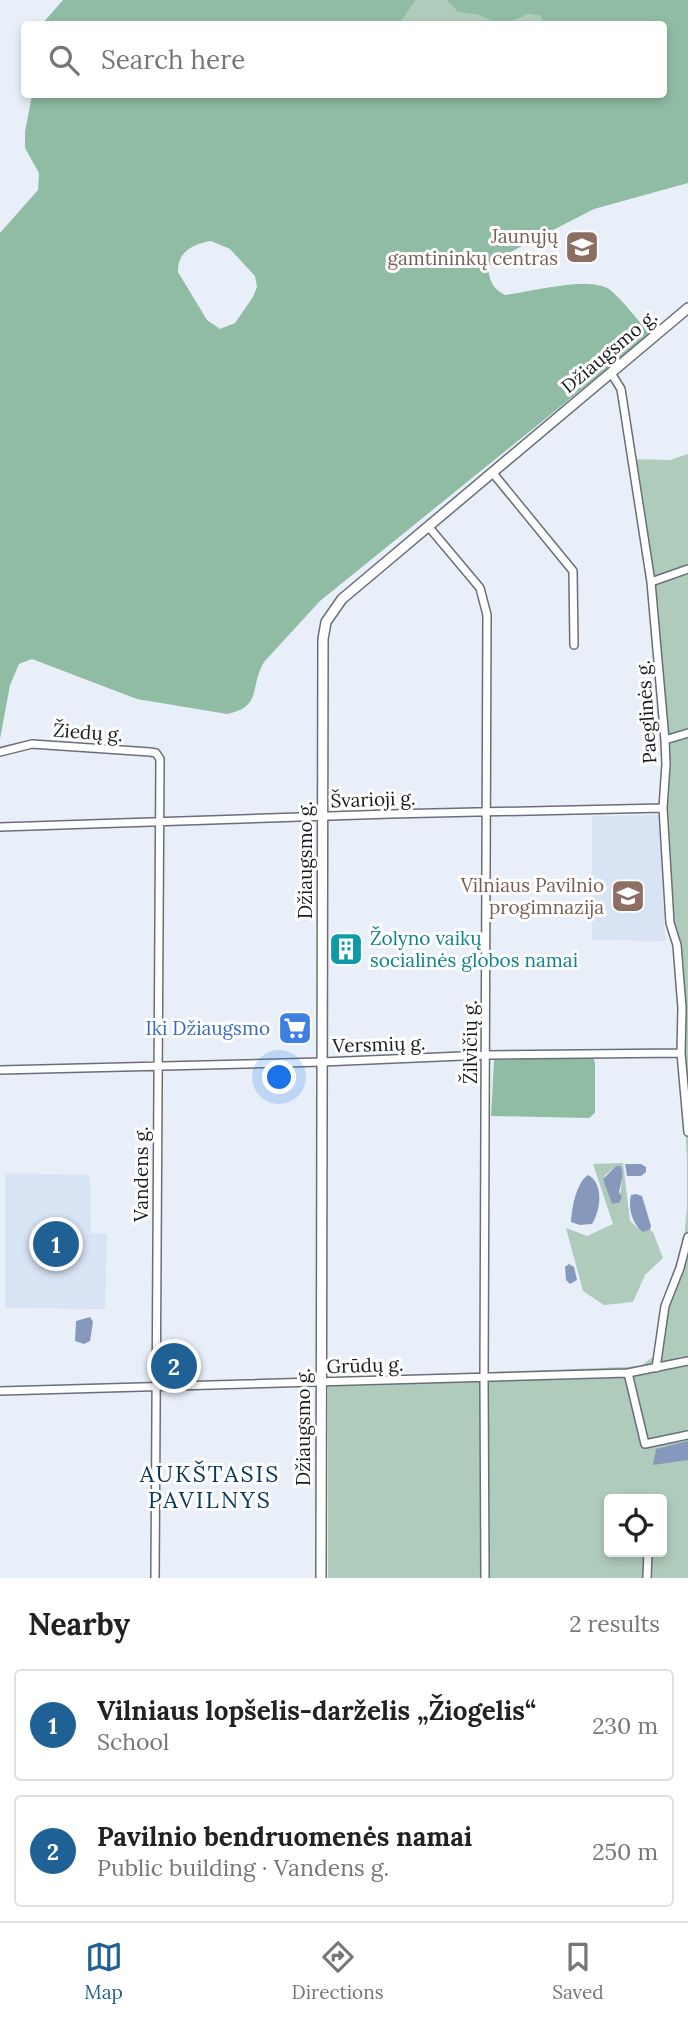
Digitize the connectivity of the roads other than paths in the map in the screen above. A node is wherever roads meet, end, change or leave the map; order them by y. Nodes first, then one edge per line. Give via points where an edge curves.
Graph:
1 (688, 308) edge
2 (611, 373) junction
3 (492, 472) junction
4 (428, 526) junction
5 (688, 569) edge
6 (651, 582) junction
7 (574, 645) dead end
8 (688, 733) edge
9 (666, 740) junction
10 (0, 752) edge
11 (160, 770) joint
12 (663, 808) junction
13 (488, 811) junction
14 (323, 816) junction
15 (160, 822) junction
16 (0, 827) edge
17 (684, 1051) edge
18 (486, 1055) junction
19 (322, 1062) junction
20 (158, 1065) junction
21 (0, 1070) edge
22 (688, 1132) edge
23 (688, 1237) edge
24 (688, 1361) edge
25 (656, 1368) junction
26 (628, 1373) junction
27 (484, 1378) junction
28 (320, 1382) junction
29 (156, 1386) junction
30 (0, 1391) edge
31 (688, 1435) edge
32 (648, 1557) edge
33 (155, 1578) edge
34 (321, 1578) edge
35 (485, 1578) edge
36 (647, 1578) edge

1 - 2 street, Džiaugsmo g.
2 - 3 street, Džiaugsmo g.
2 - 6 street, Paeglinės g. via 621,388
3 - 4 street, Džiaugsmo g.
3 - 7 street via 573,570
4 - 13 street, Žilvičių g. via 480,588 486,604
4 - 14 street, Džiaugsmo g. via 342,599 326,621
5 - 6 street
6 - 9 street, Paeglinės g.
8 - 9 street
9 - 12 street, Paeglinės g.
10 - 11 street, Žiedų g. via 32,744 150,752 159,755
11 - 15 street, Vandens g.
12 - 13 street, Švarioji g.
12 - 17 street, Paeglinės g.
13 - 14 street, Švarioji g.
13 - 18 street, Žilvičių g.
14 - 15 street, Švarioji g.
14 - 19 street, Džiaugsmo g.
15 - 16 street, Švarioji g.
15 - 20 street, Vandens g.
17 - 18 street, Versmių g.
17 - 22 street
18 - 19 street, Versmių g.
18 - 27 street, Žilvičių g.
19 - 20 street, Versmių g.
19 - 28 street, Džiaugsmo g.
20 - 21 street, Versmių g.
20 - 29 street, Vandens g.
23 - 25 street via 665,1306
24 - 25 street, Grūdų g.
25 - 26 street, Grūdų g.
26 - 27 street, Grūdų g.
26 - 31 street via 645,1444
27 - 28 street, Grūdų g.
27 - 35 street, Žilvičių g.
28 - 29 street, Grūdų g.
28 - 34 street, Džiaugsmo g.
29 - 30 street, Grūdų g.
29 - 33 street, Vandens g.
32 - 36 street

